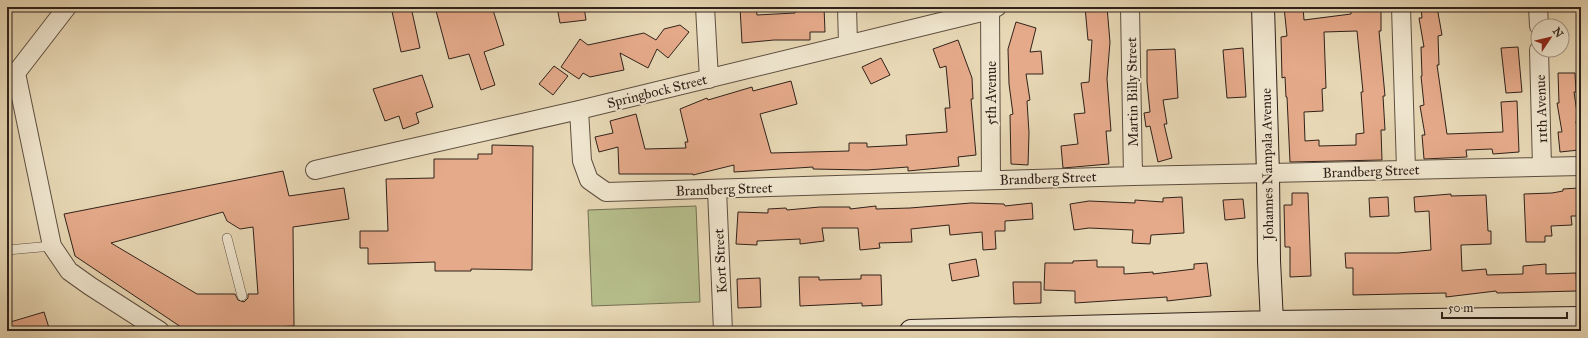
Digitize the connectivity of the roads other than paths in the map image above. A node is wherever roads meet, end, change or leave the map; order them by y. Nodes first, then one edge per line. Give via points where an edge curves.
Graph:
1 (67, 7) edge
2 (705, 7) edge
3 (847, 7) edge
4 (1130, 7) edge
5 (1263, 7) edge
6 (1401, 7) edge
7 (1538, 7) edge
8 (993, 8) edge
9 (1539, 18) edge
10 (848, 44) junction
11 (1539, 58) edge
12 (12, 74) edge
13 (709, 78) junction
14 (579, 110) junction
15 (1581, 166) edge
16 (1542, 167) junction
17 (1406, 169) junction
18 (315, 170) dead end
19 (1268, 174) junction
20 (1133, 176) junction
21 (991, 180) junction
22 (716, 190) junction
23 (227, 238) dead end
24 (52, 246) junction
25 (7, 250) edge
26 (242, 296) dead end
27 (1581, 318) edge
28 (1272, 322) junction
29 (1540, 325) edge
30 (1123, 328) edge
31 (160, 331) edge
32 (723, 331) edge
33 (911, 331) edge

1 - 12 street
2 - 13 street
3 - 10 street
4 - 20 street, Martin Billy Street
5 - 19 street, Johannes Nampala Avenue
6 - 17 street
7 - 9 street
8 - 10 street, Springbock Street
8 - 21 street, 5th Avenue
10 - 13 street, Springbock Street
11 - 16 street, 11th Avenue
12 - 24 street
13 - 14 street, Springbock Street
14 - 18 street, Springbock Street
14 - 22 street, Brandberg Street via 582,161 589,180 606,192
15 - 16 street, Brandberg Street
16 - 17 street, Brandberg Street
17 - 19 street, Brandberg Street
19 - 20 street, Brandberg Street
19 - 28 street, Johannes Nampala Avenue
20 - 21 street, Brandberg Street
21 - 22 street, Brandberg Street
22 - 32 street, Kort Street
23 - 26 lane
24 - 25 lane
24 - 31 street via 69,271
27 - 29 street
28 - 29 street
28 - 30 street
30 - 33 street

